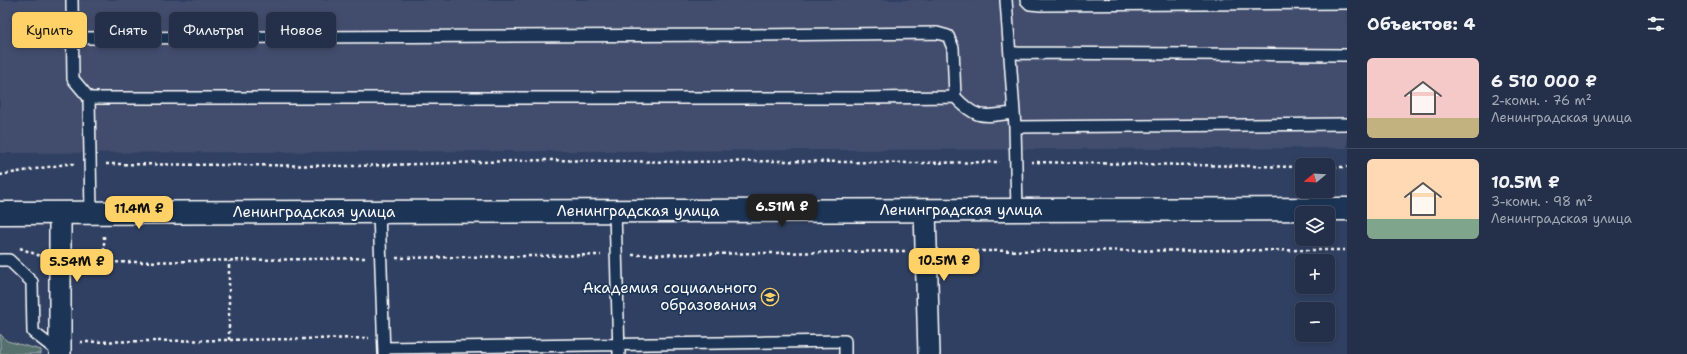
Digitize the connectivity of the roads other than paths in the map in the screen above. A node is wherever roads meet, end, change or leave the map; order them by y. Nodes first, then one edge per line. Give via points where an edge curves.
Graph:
1 (72, 0) edge
2 (1006, 0) edge
3 (1026, 0) edge
4 (1325, 2) edge
5 (1347, 4) edge
6 (72, 12) edge
7 (87, 38) edge
8 (72, 48) edge
9 (1010, 54) junction
10 (1347, 54) edge
11 (955, 97) junction
12 (89, 98) junction
13 (1014, 113) junction
14 (1347, 124) edge
15 (1015, 127) junction
16 (1347, 209) edge
17 (925, 210) junction
18 (1018, 210) junction
19 (615, 211) junction
20 (379, 212) junction
21 (0, 213) edge
22 (60, 213) junction
23 (91, 213) junction
24 (0, 260) edge
25 (384, 347) edge
26 (619, 349) edge
27 (65, 350) edge
28 (845, 354) edge
29 (929, 354) edge

1 - 6 lane
2 - 9 lane
3 - 4 lane via 1030,4 1041,5
4 - 5 lane
7 - 11 lane via 937,33 948,36 953,48
8 - 12 lane via 73,79
9 - 10 lane
9 - 13 lane
11 - 12 lane
11 - 13 lane via 968,110 981,116
12 - 23 lane
13 - 15 lane
14 - 15 lane
15 - 18 lane
16 - 18 main road, Ленинградская улица
17 - 18 main road, Ленинградская улица
17 - 19 main road, Ленинградская улица
17 - 29 street
19 - 20 main road, Ленинградская улица
19 - 26 lane
20 - 23 main road, Ленинградская улица
20 - 25 lane
21 - 22 main road, Ленинградская улица
22 - 23 main road, Ленинградская улица
22 - 27 street
24 - 27 lane via 8,260 32,282 33,332
25 - 26 lane
26 - 28 lane via 845,341

